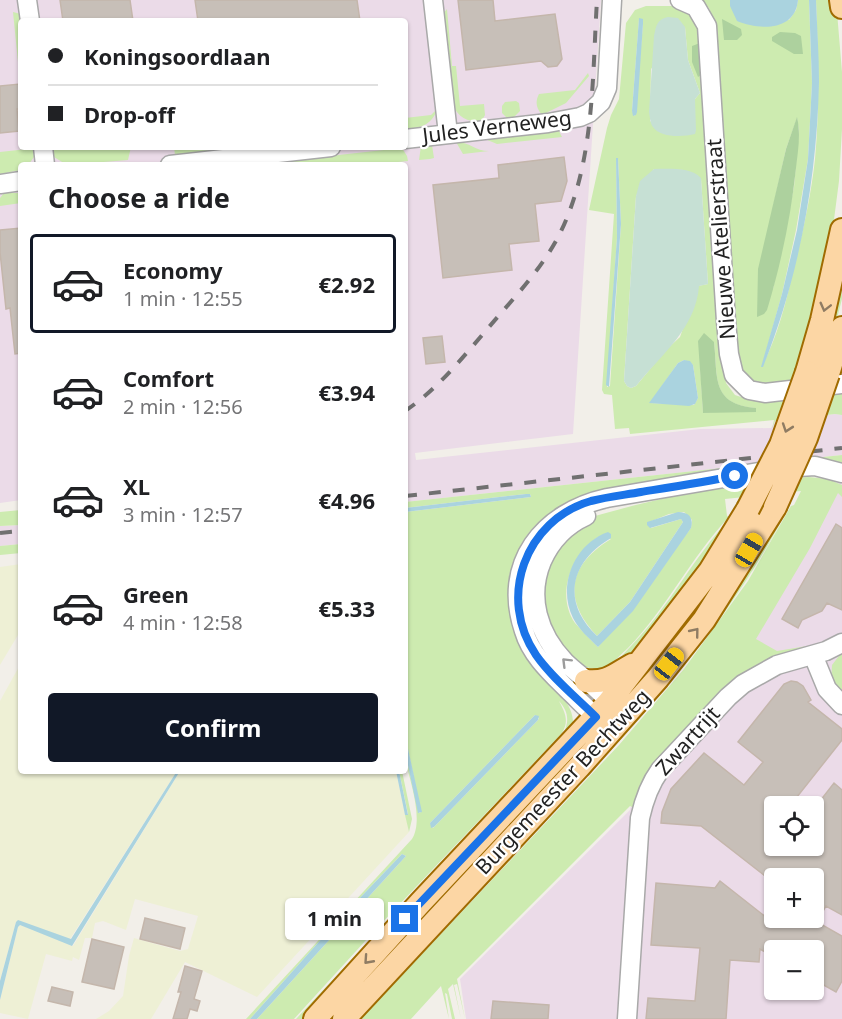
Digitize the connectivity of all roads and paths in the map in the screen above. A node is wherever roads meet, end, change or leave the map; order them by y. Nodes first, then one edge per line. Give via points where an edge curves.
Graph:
1 (27, 0) edge
2 (433, 0) edge
3 (612, 0) edge
4 (680, 0) edge
5 (841, 0) edge
6 (842, 7) edge
7 (30, 18) edge
8 (448, 134) junction
9 (408, 139) edge
10 (303, 150) edge
11 (197, 162) edge
12 (18, 182) edge
13 (0, 184) edge
14 (842, 230) edge
15 (842, 328) edge
16 (826, 377) edge
17 (842, 474) edge
18 (842, 481) edge
19 (842, 644) edge
20 (813, 655) junction
21 (642, 660) junction
22 (586, 681) junction
23 (842, 705) edge
24 (602, 710) junction
25 (617, 726) junction
26 (315, 1019) edge
27 (344, 1019) edge
28 (627, 1019) edge

1 - 7 street
2 - 8 street
3 - 8 street, Jules Verneweg via 607,88 601,102 589,113 548,123
4 - 16 street, Nieuwe Atelierstraat via 696,7 708,26 726,321 734,375 749,390 765,393
5 - 6 main road
8 - 9 street, Jules Verneweg
10 - 11 street
12 - 13 street
14 -> 16 main road, Burgemeester Bechtweg via 825,310
15 - 16 main road, Burgemeester Bechtweg
16 -> 21 main road, Burgemeester Bechtweg, bridge via 781,444 710,571
25 -> 16 main road, Burgemeester Bechtweg, bridge via 704,620 775,507 806,438
17 - 24 street via 815,466 782,468 590,501 545,528 525,560 519,579 524,632 553,675
22 -> 18 street via 550,644 535,605 539,567 567,527 596,511 781,474 816,473
19 - 20 street, Zwartrijt
20 - 23 street via 827,689
20 - 28 street, Zwartrijt via 777,665 743,684 651,783 640,818
21 - 22 main road via 611,678
21 - 24 main road, Burgemeester Bechtweg
22 - 24 street
24 - 25 street
24 -> 26 main road, Burgemeester Bechtweg
25 - 27 main road, Burgemeester Bechtweg

